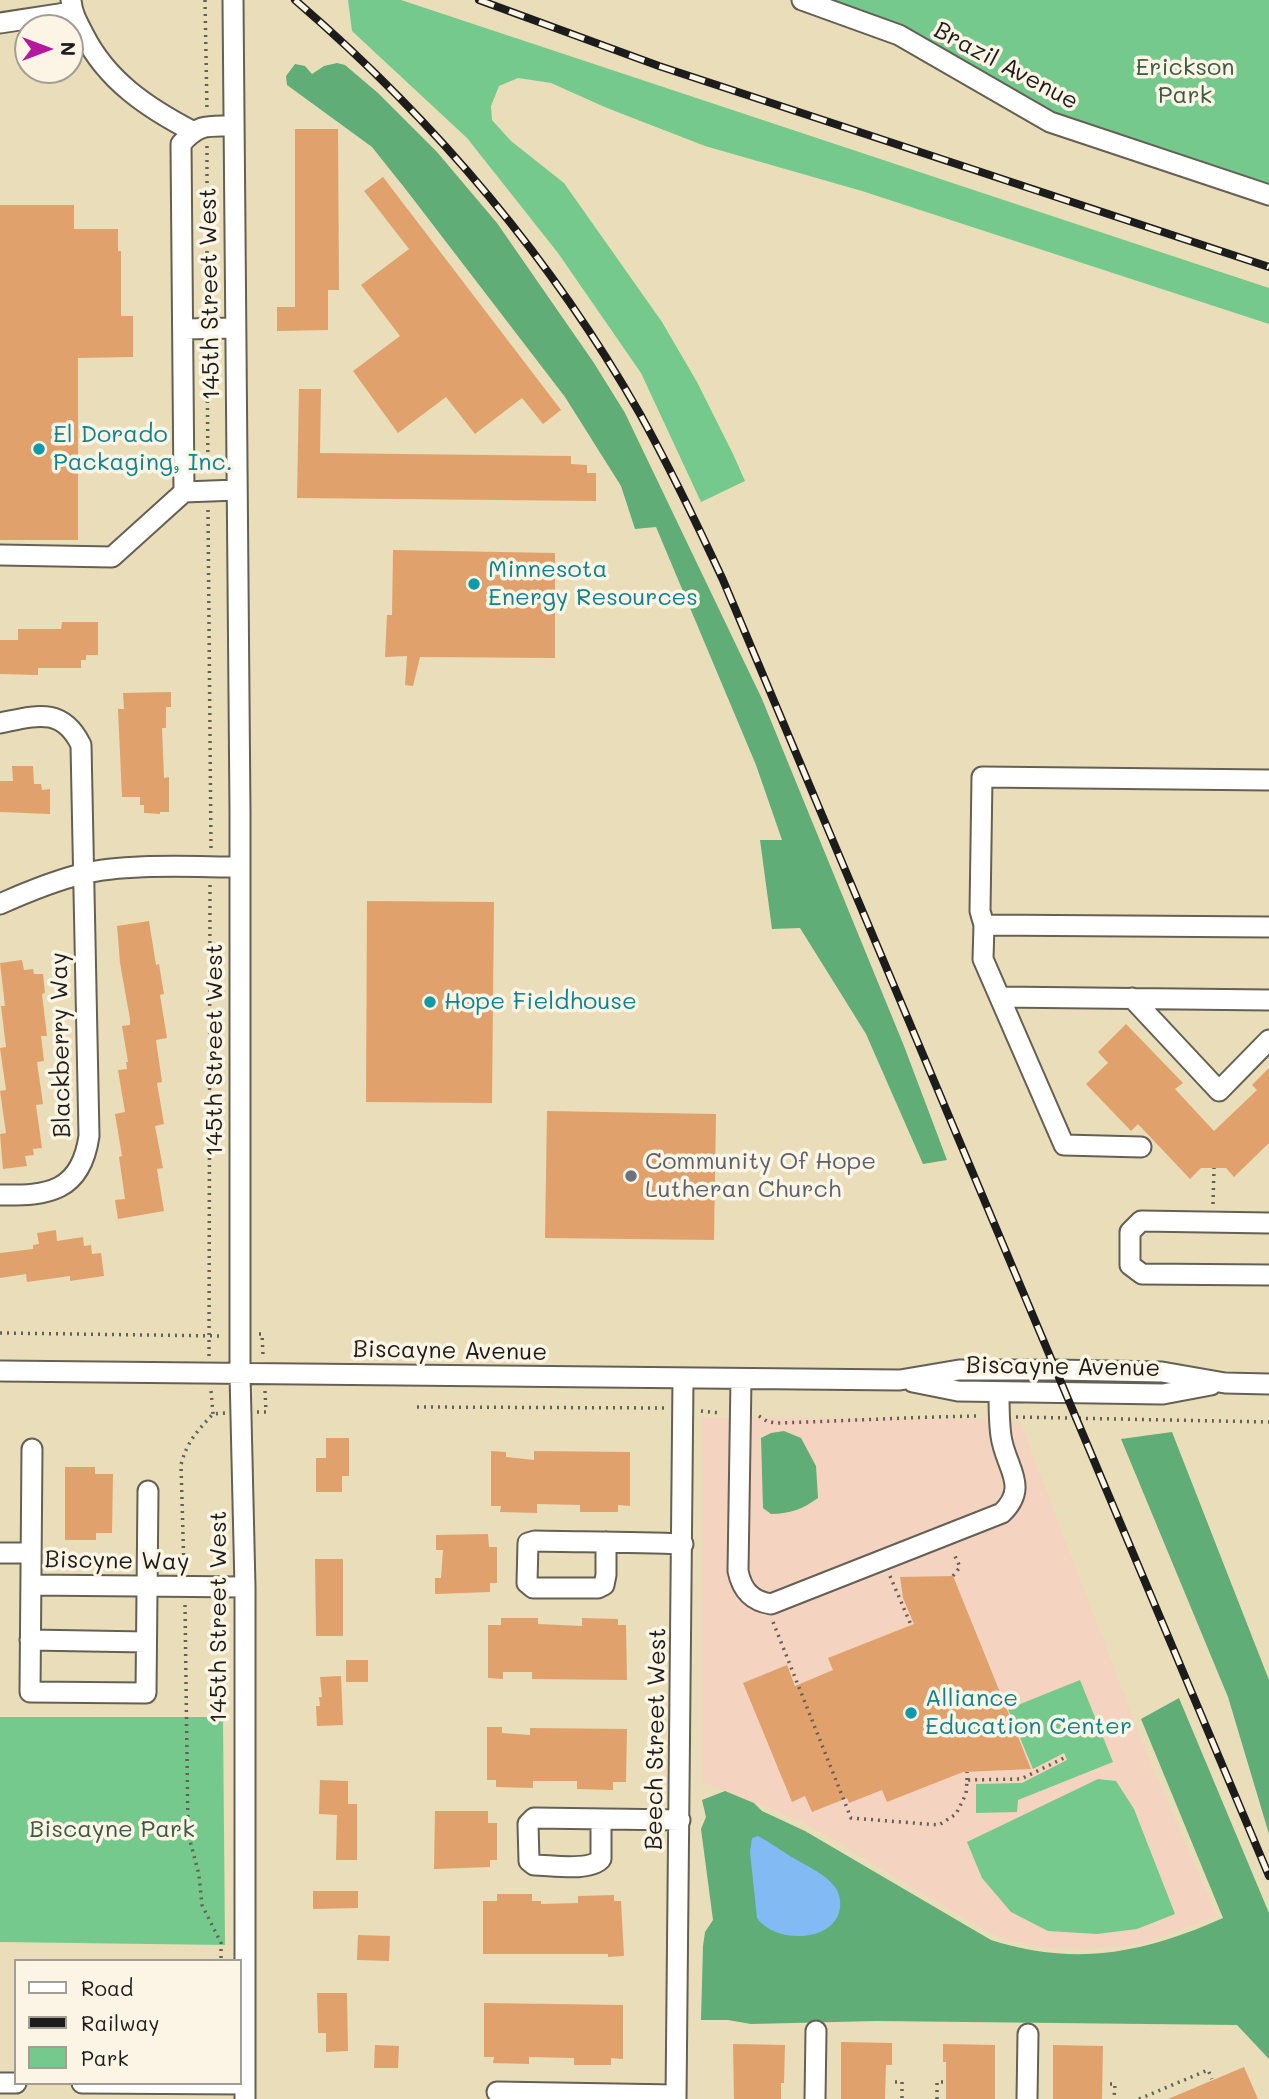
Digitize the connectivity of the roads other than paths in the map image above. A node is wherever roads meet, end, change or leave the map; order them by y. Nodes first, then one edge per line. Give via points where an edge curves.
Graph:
1 (233, 0) edge
2 (802, 0) edge
3 (861, 0) edge
4 (72, 6) edge
5 (853, 19) junction
6 (0, 23) edge
7 (234, 126) junction
8 (200, 129) junction
9 (1269, 195) edge
10 (235, 328) junction
11 (184, 330) junction
12 (237, 491) junction
13 (184, 492) junction
14 (0, 555) edge
15 (0, 723) edge
16 (1269, 780) edge
17 (240, 867) junction
18 (84, 873) junction
19 (0, 904) edge
20 (984, 925) junction
21 (1269, 928) edge
22 (1000, 997) junction
23 (1132, 998) junction
24 (1269, 1000) edge
25 (1269, 1040) edge
26 (1141, 1147) dead end
27 (0, 1195) edge
28 (1269, 1223) edge
29 (1269, 1275) edge
30 (0, 1371) edge
31 (240, 1374) junction
32 (683, 1379) junction
33 (741, 1379) junction
34 (900, 1380) junction
35 (1225, 1383) junction
36 (1269, 1384) edge
37 (999, 1392) junction
38 (32, 1449) dead end
39 (148, 1491) dead end
40 (606, 1542) dead end
41 (683, 1544) junction
42 (0, 1553) edge
43 (31, 1553) junction
44 (31, 1585) junction
45 (147, 1586) junction
46 (244, 1587) junction
47 (30, 1640) junction
48 (146, 1642) junction
49 (601, 1819) dead end
50 (680, 1820) junction
51 (816, 2031) dead end
52 (1028, 2034) dead end
53 (118, 2085) edge
54 (245, 2092) edge
55 (497, 2092) dead end
56 (531, 2096) edge
57 (676, 2097) edge
58 (814, 2099) edge
59 (1027, 2099) edge

1 - 7 street, 145th Street West
2 - 5 street, Brazil Avenue
3 - 5 street
4 - 6 street
4 - 8 street via 94,56 128,92 160,114
5 - 9 street, Brazil Avenue via 899,35 1050,122
7 - 8 street
7 - 10 street, 145th Street West
8 - 11 street via 181,144
10 - 11 street
10 - 12 street, 145th Street West
11 - 13 street
12 - 13 street
12 - 17 street, 145th Street West
13 - 14 street via 112,557
15 - 18 street, Blackberry Way via 44,716 64,723 77,737 82,757
16 - 20 street via 982,777 980,911
17 - 18 street
17 - 31 street, 145th Street West
18 - 19 street
18 - 27 street, Blackberry Way via 87,1150 75,1176 50,1192
20 - 21 street
20 - 22 street via 983,958
22 - 23 street
22 - 26 street via 1064,1145
23 - 24 street
23 - 25 street via 1219,1091
28 - 29 street via 1141,1221 1130,1232 1130,1265 1142,1274
30 - 31 street, Biscayne Avenue
31 - 32 street, Biscayne Avenue
31 - 46 street, 145th Street West
32 - 33 street, Biscayne Avenue
32 - 41 street, Beech Street West
33 - 34 street, Biscayne Avenue
33 - 37 street via 738,1571 753,1599 771,1604 1002,1513 1016,1487 1004,1450
34 - 35 street, Biscayne Avenue via 959,1370 1043,1370 1162,1372
34 - 37 street, Biscayne Avenue via 958,1391
35 - 36 street, Biscayne Avenue
35 - 37 street, Biscayne Avenue via 1163,1394
38 - 43 street
39 - 45 street
40 - 41 street
41 - 50 street, Beech Street West
42 - 43 street
43 - 44 street
44 - 45 street, Biscyne Way
44 - 47 street
45 - 46 street, Biscyne Way
45 - 48 street
46 - 54 street, 145th Street West
47 - 48 street
47 - 48 street via 30,1692 146,1693
49 - 50 street
50 - 57 street, Beech Street West
51 - 58 street
52 - 59 street
53 - 54 street
55 - 56 street
56 - 57 street

